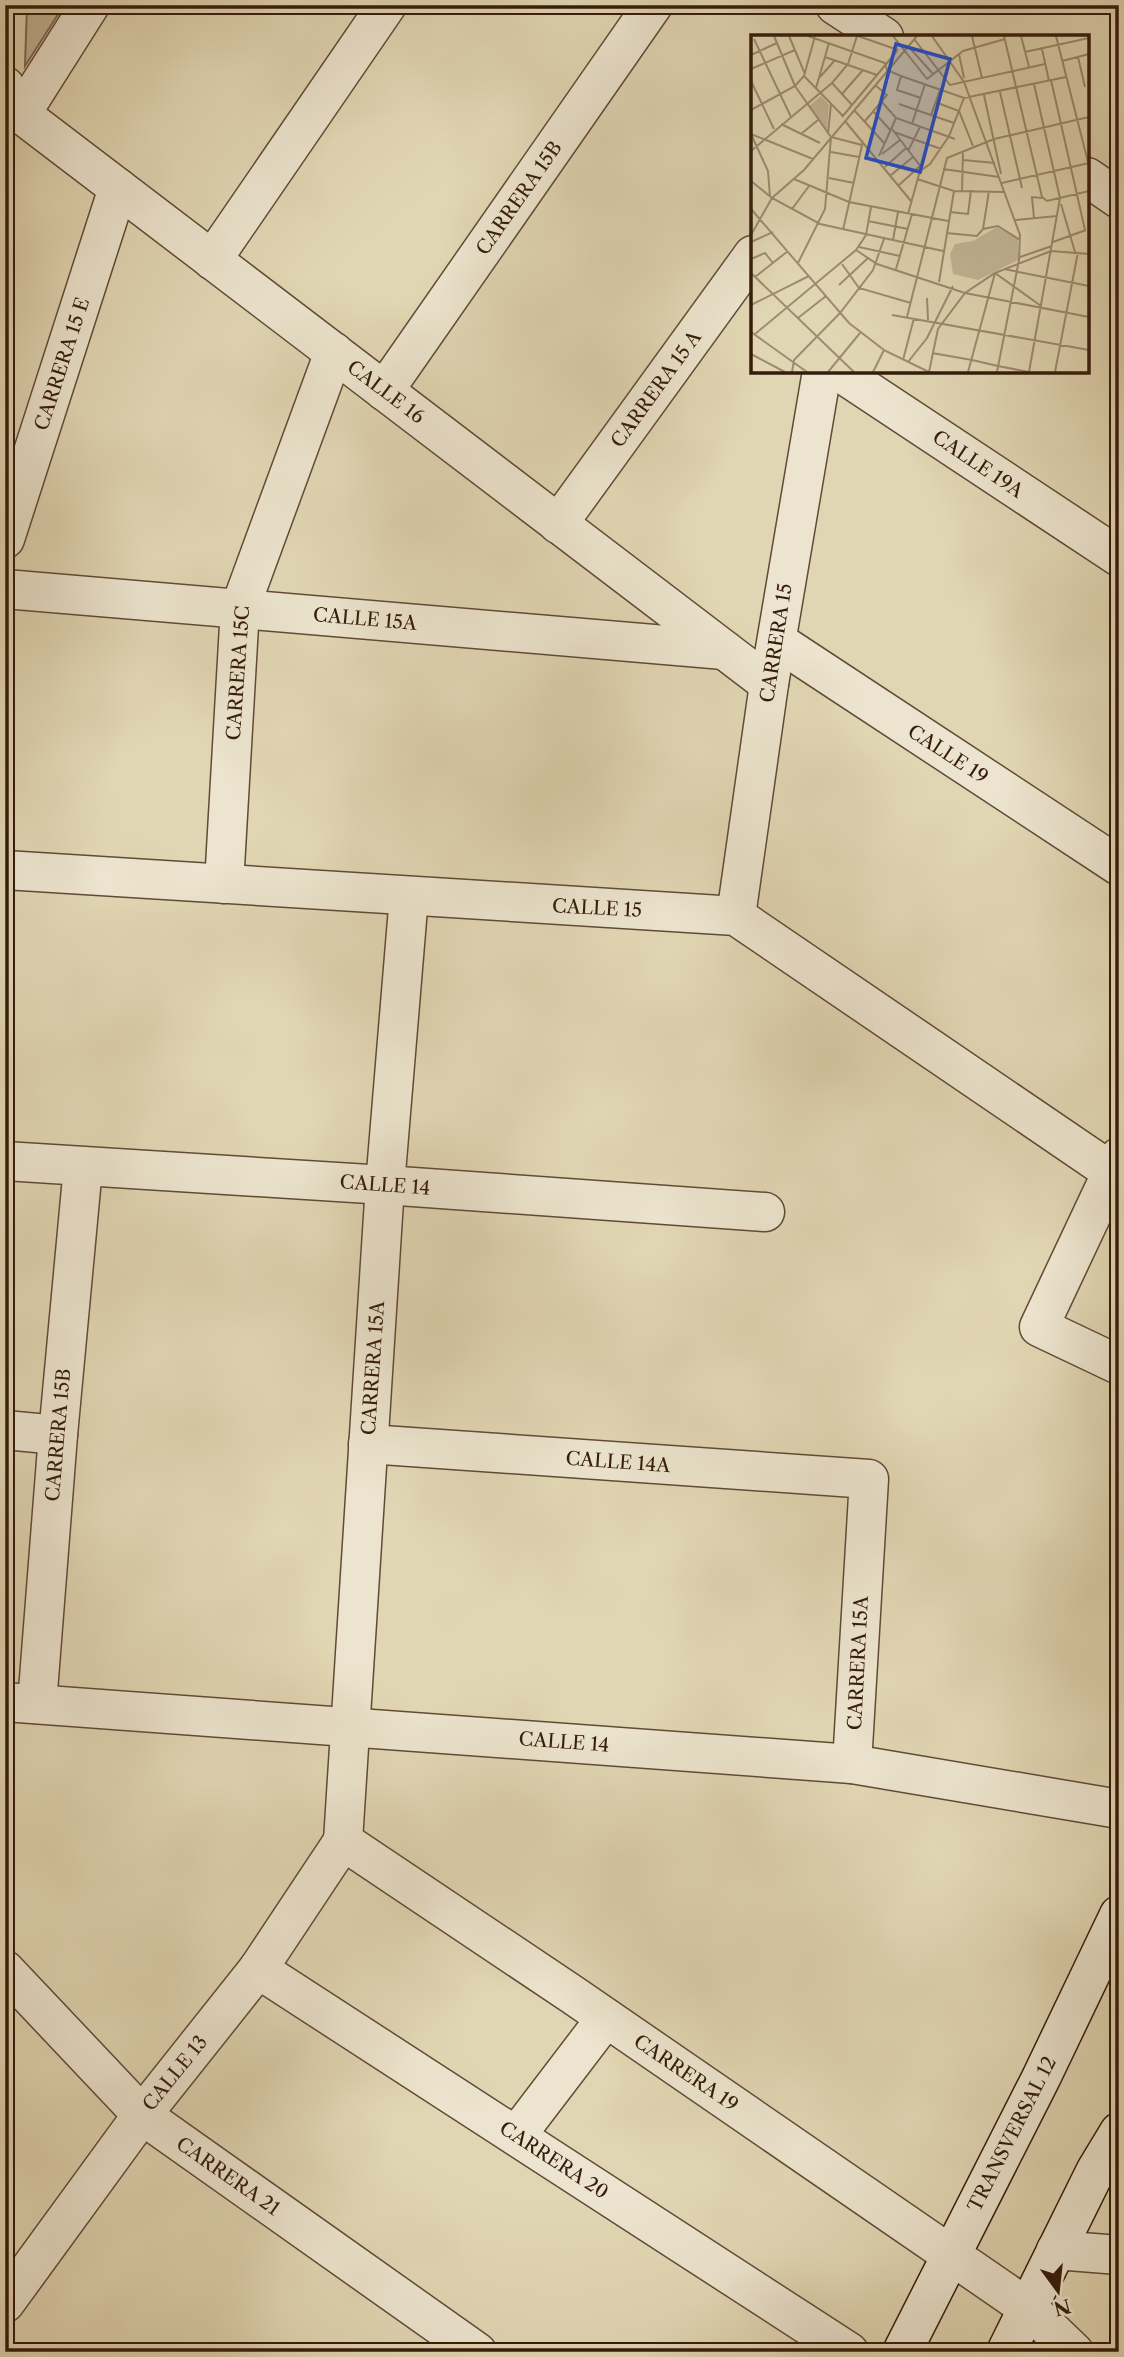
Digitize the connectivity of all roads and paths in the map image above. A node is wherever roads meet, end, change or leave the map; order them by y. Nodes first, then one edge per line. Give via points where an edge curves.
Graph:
1 (90, 5) edge
2 (387, 5) edge
3 (653, 5) edge
4 (835, 5) edge
5 (881, 35) edge
6 (11, 98) edge
7 (1089, 178) edge
8 (118, 188) junction
9 (1119, 199) edge
10 (751, 258) edge
11 (212, 260) junction
12 (334, 352) junction
13 (822, 373) edge
14 (841, 373) edge
15 (384, 391) junction
16 (558, 524) junction
17 (5, 539) edge
18 (1119, 557) edge
19 (5, 589) edge
20 (240, 608) junction
21 (777, 641) junction
22 (724, 650) junction
23 (769, 684) junction
24 (1119, 866) edge
25 (5, 870) edge
26 (224, 884) junction
27 (409, 896) junction
28 (736, 916) junction
29 (5, 1161) edge
30 (1115, 1165) edge
31 (83, 1167) junction
32 (385, 1185) junction
33 (765, 1212) dead end
34 (1119, 1365) edge
35 (5, 1430) edge
36 (58, 1434) junction
37 (368, 1444) junction
38 (869, 1479) joint
39 (21, 1703) edge
40 (349, 1726) junction
41 (852, 1764) junction
42 (1119, 1809) edge
43 (343, 1841) junction
44 (1119, 1915) edge
45 (258, 1969) junction
46 (5, 1970) edge
47 (606, 2018) junction
48 (142, 2115) junction
49 (1119, 2132) edge
50 (516, 2136) junction
51 (1056, 2250) junction
52 (1119, 2255) edge
53 (951, 2256) junction
54 (5, 2304) edge
55 (1028, 2308) junction
56 (477, 2352) edge
57 (849, 2352) edge
58 (902, 2352) edge
59 (1006, 2352) edge
60 (1074, 2352) edge

1 - 6 street
2 - 11 street
3 - 15 street, CARRERA 15B
4 - 5 street
6 - 8 street, CALLE 16
7 - 9 street
8 - 11 street, CALLE 16
8 - 17 street, CARRERA 15 E
10 - 16 street, CARRERA 15 A
11 - 12 street, CALLE 16
12 - 15 street, CALLE 16
12 - 20 street, CARRERA 15C
13 - 21 street, CARRERA 15
14 - 18 street, CALLE 19A
15 - 16 street, CALLE 16
16 - 22 street, CALLE 16
19 - 20 street, CALLE 15A
20 - 22 street, CALLE 15A
20 - 26 street, CARRERA 15C
21 - 23 street, CARRERA 15
21 - 24 street, CALLE 19
22 - 23 street, CALLE 16
23 - 28 street, CARRERA 15
25 - 26 street, CALLE 15
26 - 27 street, CALLE 15
27 - 28 street, CALLE 15
27 - 32 street, CARRERA 15A
28 - 30 street
29 - 31 street, CALLE 14
30 - 34 street via 1039,1327
31 - 32 street, CALLE 14
31 - 36 street, CARRERA 15B
32 - 33 street, CALLE 14
32 - 37 street, CARRERA 15A
35 - 36 street
36 - 39 street, CARRERA 15B
37 - 38 street, CALLE 14A
37 - 40 street, CARRERA 15A
38 - 41 street, CARRERA 15A
39 - 40 street, CALLE 14
40 - 41 street, CALLE 14
40 - 43 street, CARRERA 15A
41 - 42 street, CALLE 14
43 - 45 street, CALLE 13
43 - 47 street, CARRERA 19
44 - 53 street, TRANSVERSAL 12
45 - 48 street, CALLE 13
45 - 50 street, CARRERA 20
46 - 48 street, CARRERA 21
47 - 50 street
47 - 53 street, CARRERA 19
48 - 54 street, CALLE 13
48 - 56 street, CARRERA 21
49 - 51 street
50 - 57 street, CARRERA 20
51 - 52 street
51 - 55 street
53 - 55 street, CARRERA 19
53 - 58 street, TRANSVERSAL 12
55 - 59 street
55 - 60 street

